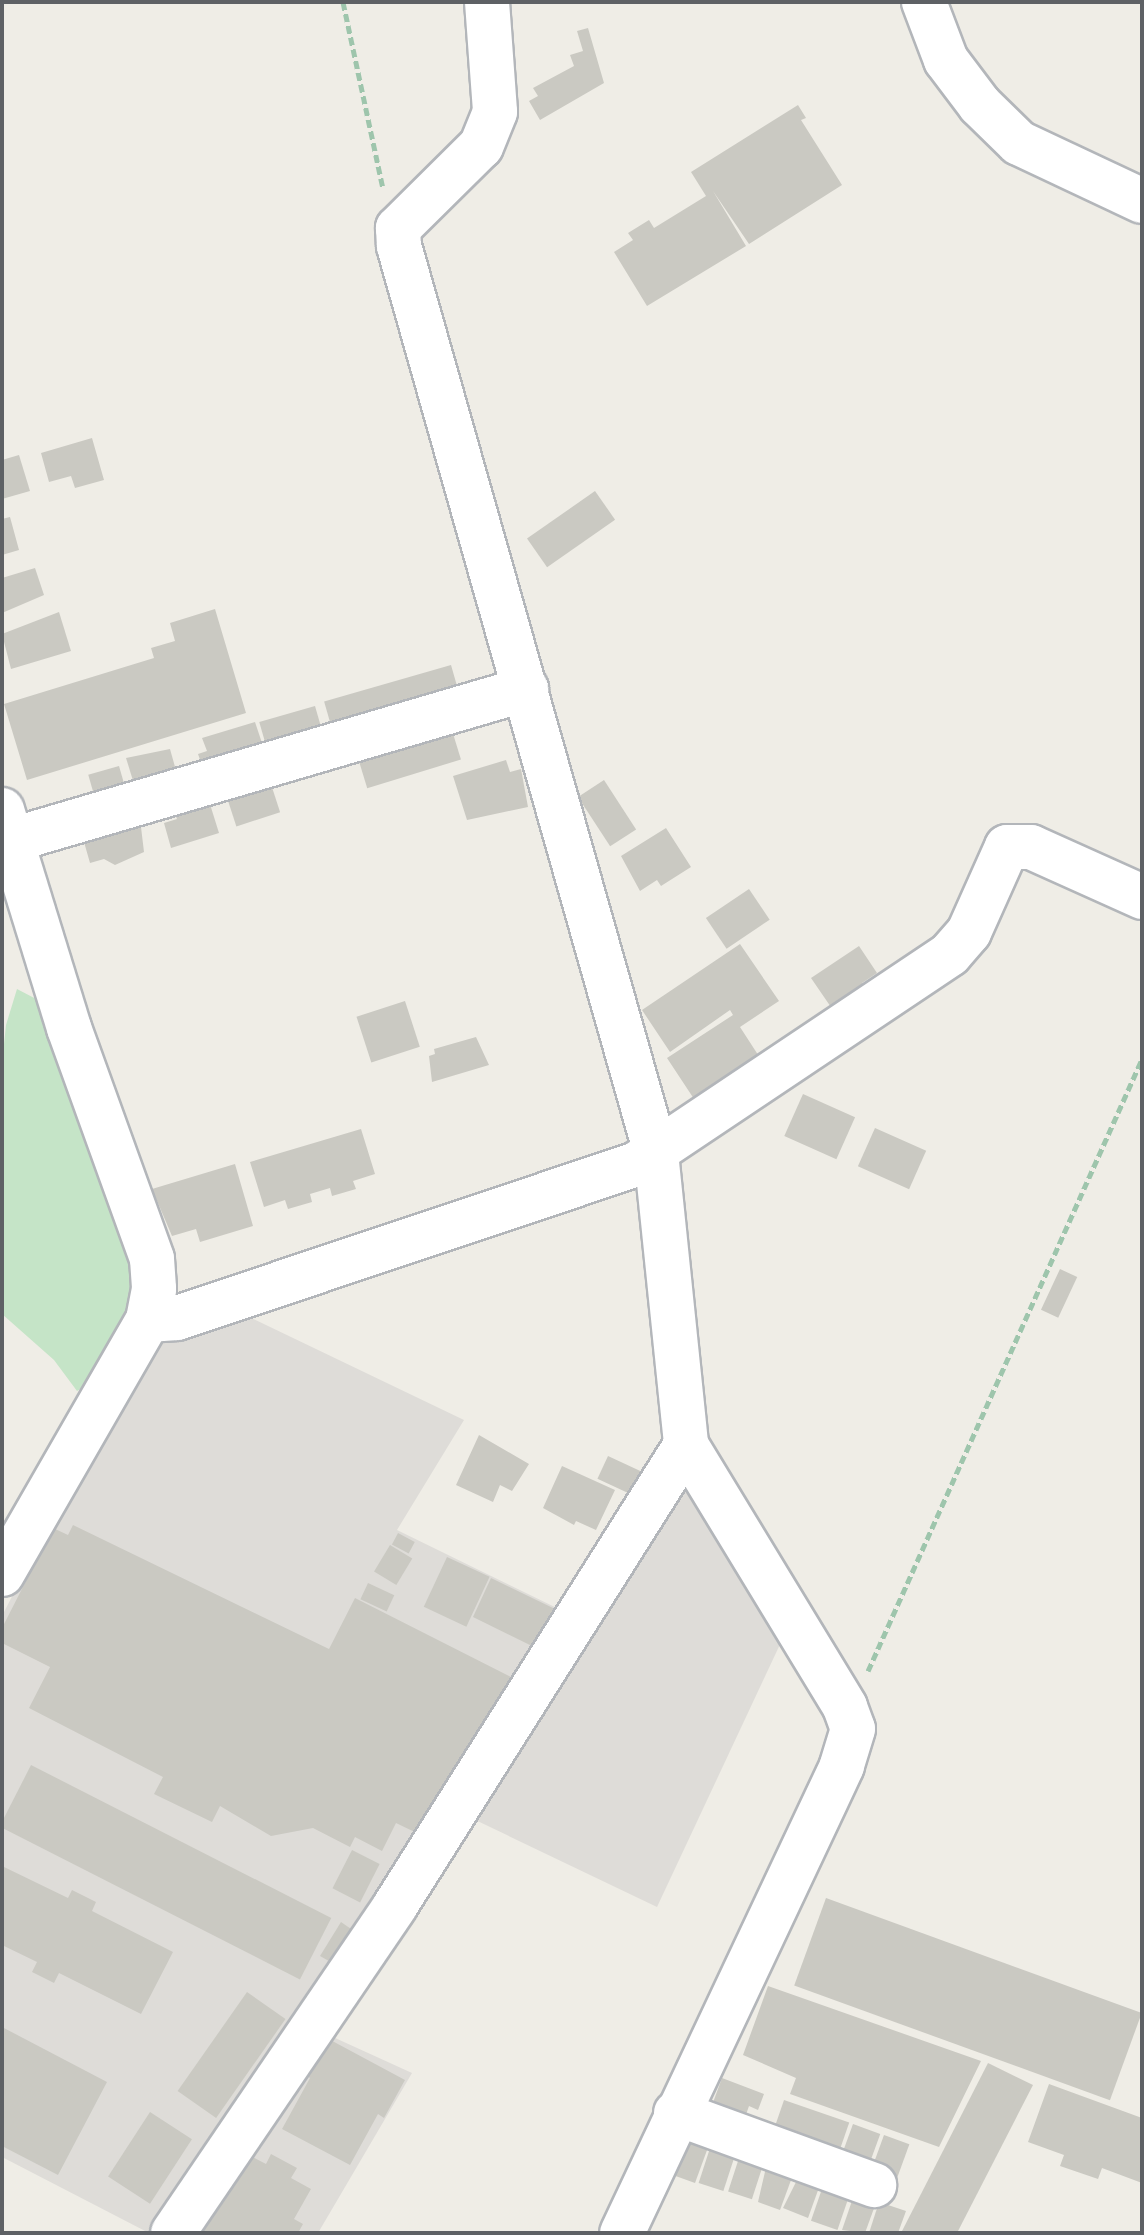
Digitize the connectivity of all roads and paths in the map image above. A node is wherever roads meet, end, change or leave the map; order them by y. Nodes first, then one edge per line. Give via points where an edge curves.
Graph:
1 (343, 2) edge
2 (487, 2) edge
3 (924, 2) edge
4 (1142, 201) edge
5 (398, 228) junction
6 (526, 689) junction
7 (7, 825) edge
8 (1142, 897) edge
9 (1142, 1059) edge
10 (656, 1153) junction
11 (148, 1320) junction
12 (686, 1445) junction
13 (2, 1574) edge
14 (845, 1707) junction
15 (676, 2113) junction
16 (874, 2185) dead end
17 (173, 2233) edge
18 (622, 2233) edge

1 - 5 path via 386,211
2 - 5 street via 495,112 481,146
3 - 4 street via 946,60 980,105 1019,143
5 - 6 street
6 - 7 street
6 - 10 street
7 - 11 street via 69,1028 152,1259
8 - 10 street via 1031,847 1007,847 969,932 950,954
9 - 14 path via 860,1690
10 - 11 street via 635,1165 177,1318
10 - 12 street
11 - 13 street
12 - 14 street
12 - 17 street via 395,1906
14 - 15 street via 853,1729 842,1766
15 - 16 street
15 - 18 street

